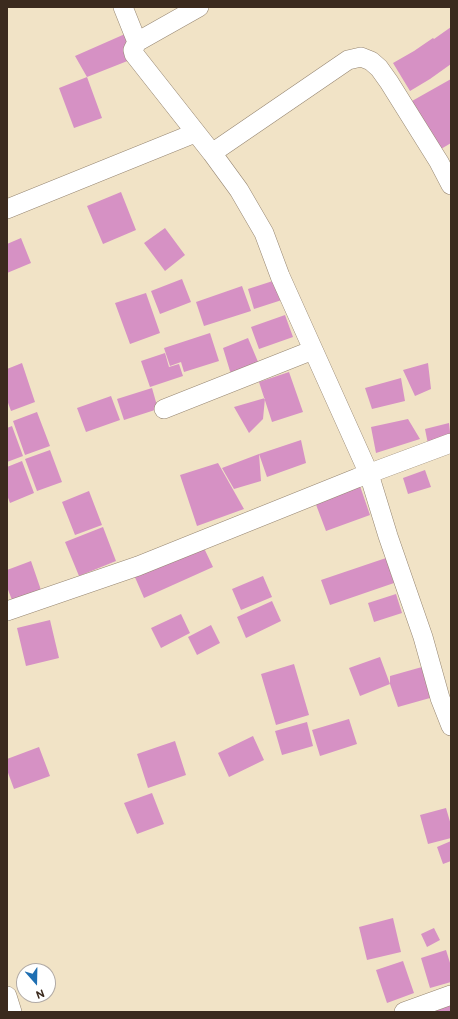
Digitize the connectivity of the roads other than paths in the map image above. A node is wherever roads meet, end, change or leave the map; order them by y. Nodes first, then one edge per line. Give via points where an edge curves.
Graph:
1 (123, 7) edge
2 (199, 7) edge
3 (137, 42) junction
4 (196, 133) junction
5 (212, 152) junction
6 (445, 158) edge
7 (451, 185) edge
8 (7, 209) edge
9 (313, 350) junction
10 (164, 409) dead end
11 (451, 443) edge
12 (369, 474) junction
13 (7, 611) edge
14 (451, 726) edge
15 (451, 995) edge
16 (7, 996) edge
17 (12, 1012) edge
18 (404, 1012) edge

1 - 3 street
2 - 3 street
3 - 4 street via 133,50 135,56
4 - 5 street
4 - 8 street
5 - 6 street via 348,60 361,57 379,68
5 - 9 street via 239,190 264,233
6 - 7 street
9 - 10 street
9 - 12 street
11 - 12 street
12 - 13 street via 138,566
12 - 14 street
15 - 18 street
16 - 17 street

